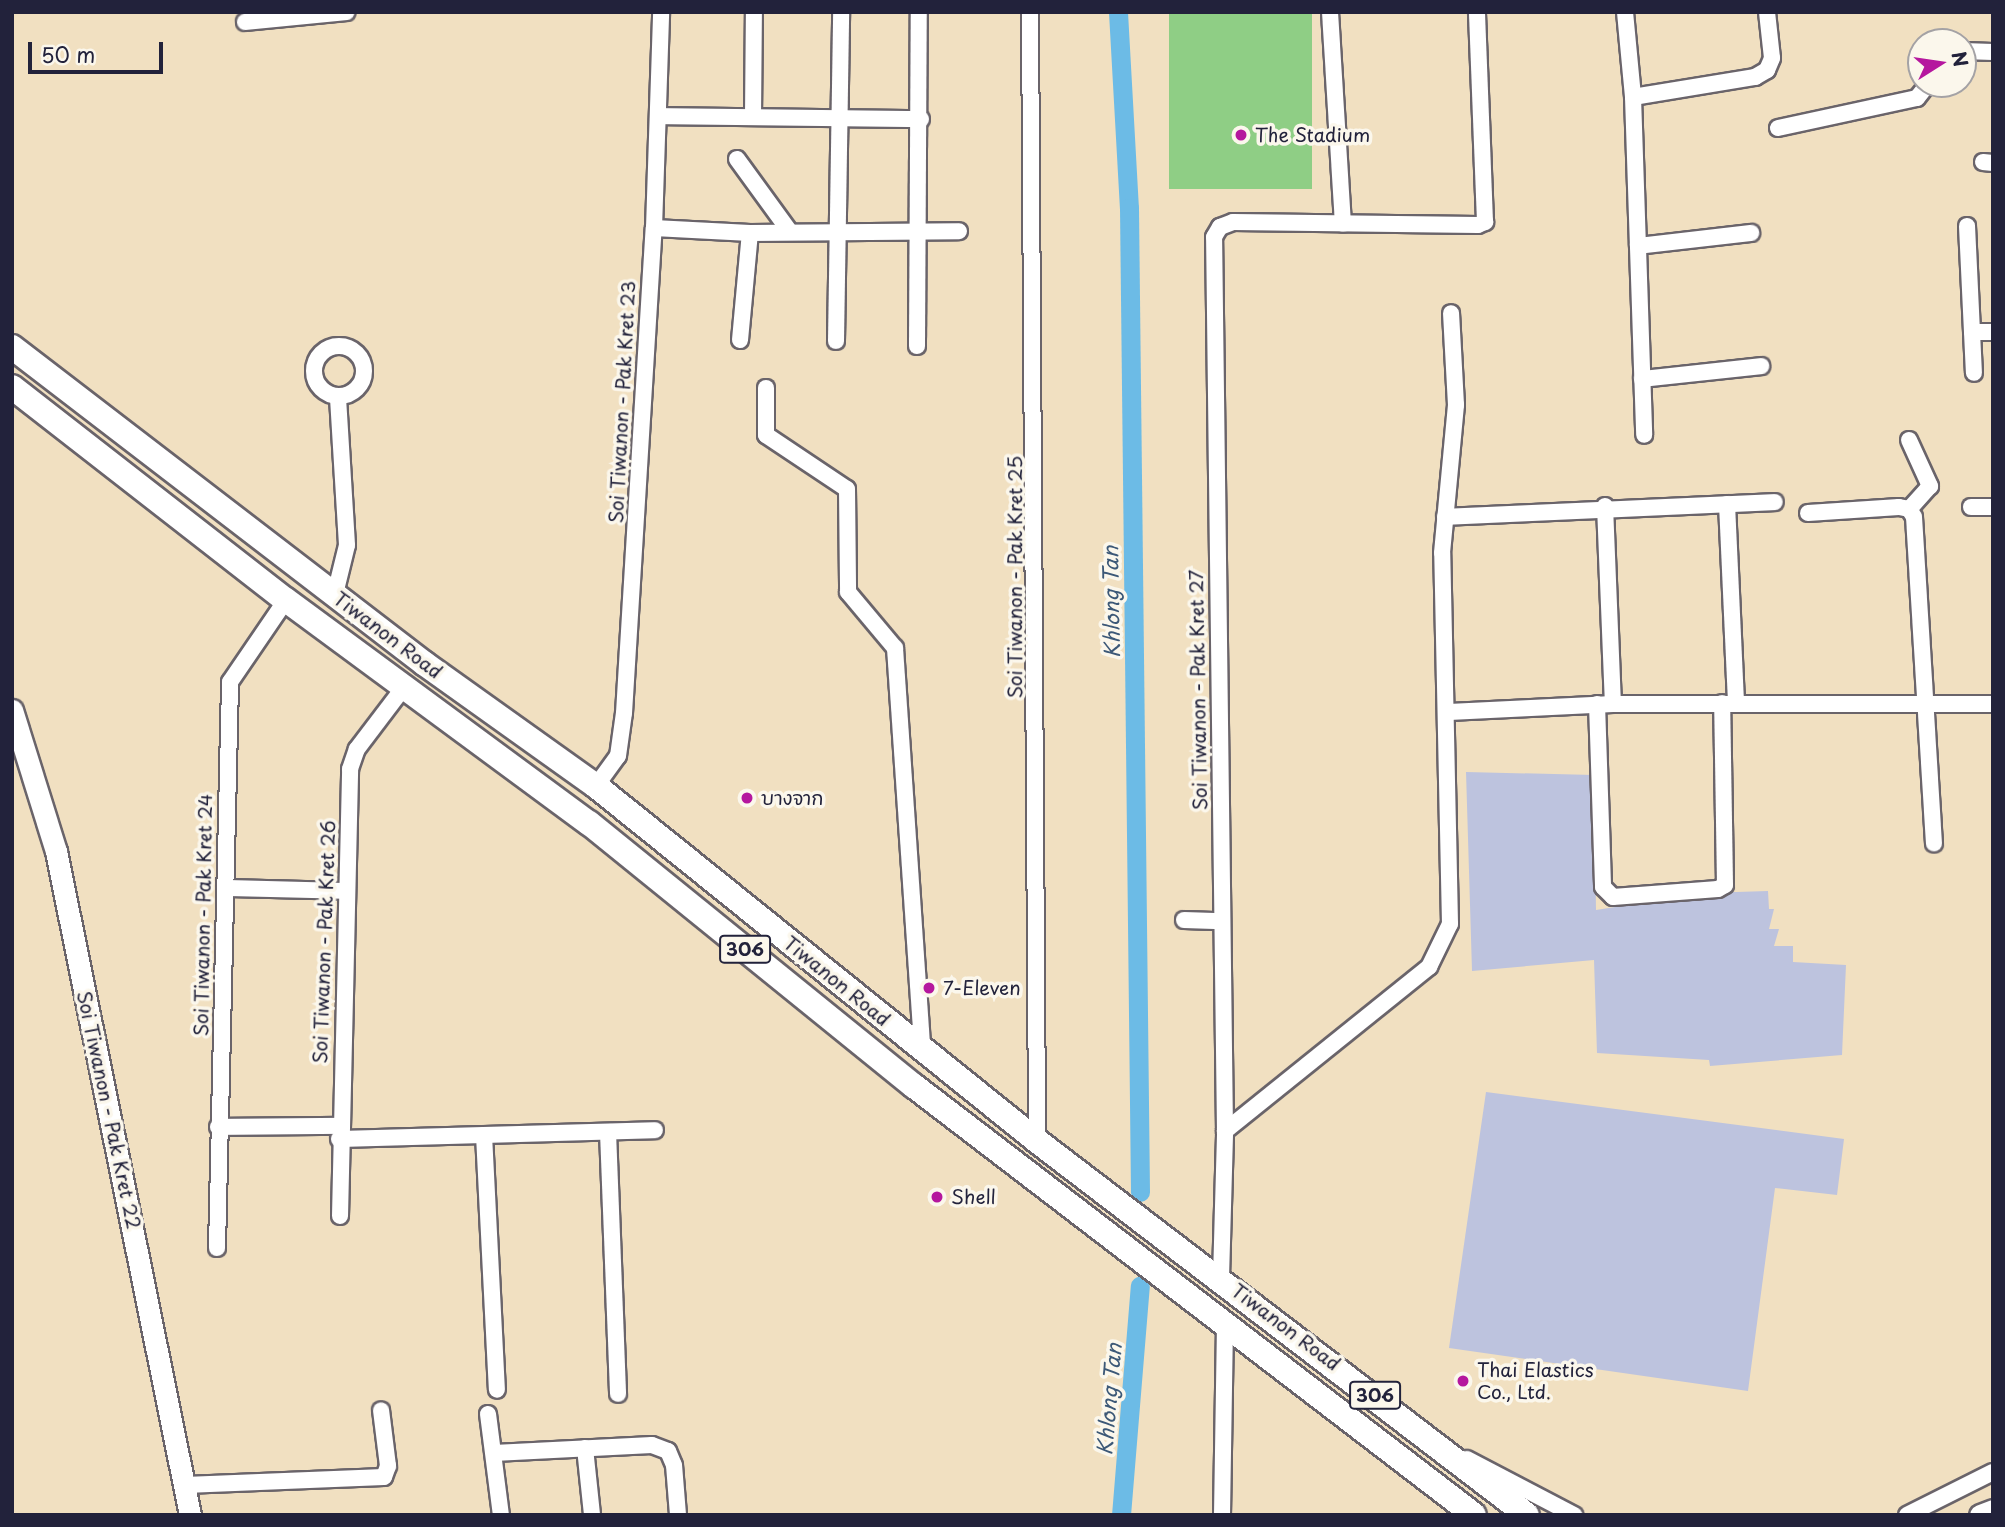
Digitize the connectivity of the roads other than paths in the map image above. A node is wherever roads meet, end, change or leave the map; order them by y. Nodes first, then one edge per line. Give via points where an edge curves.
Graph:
1 (347, 12) edge
2 (661, 12) edge
3 (754, 12) edge
4 (841, 12) edge
5 (919, 12) edge
6 (1030, 12) edge
7 (1330, 12) edge
8 (1477, 12) edge
9 (1625, 12) edge
10 (1767, 12) edge
11 (319, 14) edge
12 (246, 22) dead end
13 (1633, 97) junction
14 (1917, 98) edge
15 (658, 116) junction
16 (753, 117) junction
17 (839, 118) junction
18 (921, 119) junction
19 (1778, 128) dead end
20 (737, 159) dead end
21 (1343, 224) junction
22 (1967, 226) dead end
23 (654, 228) junction
24 (837, 231) junction
25 (790, 232) junction
26 (919, 232) junction
27 (959, 232) dead end
28 (750, 233) junction
29 (1751, 233) dead end
30 (1638, 246) junction
31 (1451, 313) dead end
32 (1972, 332) junction
33 (1993, 332) edge
34 (740, 340) dead end
35 (836, 341) dead end
36 (917, 346) dead end
37 (12, 347) edge
38 (1760, 366) dead end
39 (1974, 373) dead end
40 (1642, 379) junction
41 (12, 387) edge
42 (766, 388) dead end
43 (338, 396) dead end
44 (1644, 435) dead end
45 (1909, 440) dead end
46 (1775, 502) dead end
47 (1727, 504) junction
48 (1605, 506) junction
49 (1971, 507) dead end
50 (1993, 507) edge
51 (1909, 509) junction
52 (1808, 513) dead end
53 (1445, 517) junction
54 (335, 594) junction
55 (286, 600) junction
56 (404, 687) junction
57 (1605, 704) junction
58 (1729, 704) junction
59 (1923, 704) junction
60 (1993, 704) edge
61 (12, 710) edge
62 (1448, 712) junction
63 (596, 786) junction
64 (1934, 844) dead end
65 (226, 888) junction
66 (346, 891) junction
67 (1184, 919) dead end
68 (1222, 921) junction
69 (922, 1049) junction
70 (218, 1127) junction
71 (655, 1130) dead end
72 (1225, 1131) junction
73 (608, 1132) junction
74 (340, 1133) junction
75 (484, 1135) junction
76 (1037, 1141) junction
77 (340, 1216) dead end
78 (218, 1248) dead end
79 (1222, 1278) junction
80 (1225, 1324) junction
81 (498, 1390) dead end
82 (618, 1394) dead end
83 (381, 1410) dead end
84 (488, 1414) dead end
85 (1443, 1447) junction
86 (585, 1448) junction
87 (494, 1453) junction
88 (1993, 1472) edge
89 (185, 1485) junction
90 (1993, 1510) edge
91 (190, 1515) edge
92 (501, 1515) edge
93 (592, 1515) edge
94 (678, 1515) edge
95 (1222, 1515) edge
96 (1474, 1515) edge
97 (1527, 1515) edge
98 (1574, 1515) edge
99 (1907, 1515) edge
100 (1980, 1515) edge

1 - 11 street
2 - 15 street, Soi Tiwanon - Pak Kret 23
3 - 16 street
4 - 17 street
5 - 18 street
6 - 76 street, Soi Tiwanon - Pak Kret 25
7 - 21 street
8 - 21 street via 1485,222 1478,226
9 - 13 street
10 - 13 street via 1772,58 1767,70 1755,77
11 - 12 street
13 - 30 street
14 - 19 street
15 - 16 street
15 - 23 street, Soi Tiwanon - Pak Kret 23
16 - 17 street
17 - 18 street
17 - 24 street
18 - 26 street
20 - 25 street
21 - 68 street, Soi Tiwanon - Pak Kret 27 via 1233,222 1220,227 1214,237
22 - 32 street
23 - 28 street
23 - 63 street, Soi Tiwanon - Pak Kret 23 via 624,713 618,756
24 - 25 street
24 - 26 street
24 - 35 street
25 - 28 street
26 - 27 street
26 - 36 street
28 - 34 street
29 - 30 street
30 - 40 street
31 - 53 street via 1455,405
32 - 33 street
32 - 39 street
37 - 54 main road, Tiwanon Road / 306
38 - 40 street
40 - 44 street
41 - 55 main road, Tiwanon Road / 306
42 - 69 street via 766,435 847,489 848,592 895,648
43 - 54 street via 347,545
45 - 51 street via 1930,486
46 - 47 street
47 - 48 street
47 - 58 street
48 - 53 street
48 - 57 street
49 - 50 street
51 - 52 street
51 - 59 street via 1914,517
53 - 62 street via 1442,553
54 - 63 main road, Tiwanon Road / 306
55 - 56 main road, Tiwanon Road / 306
55 - 65 street, Soi Tiwanon - Pak Kret 24 via 230,682
56 - 66 street, Soi Tiwanon - Pak Kret 26 via 357,749 350,769
56 - 80 main road, Tiwanon Road / 306 via 589,824 914,1086
57 - 58 street
57 - 58 street via 1603,887 1613,897 1725,885
57 - 62 street
58 - 59 street
59 - 60 street
59 - 64 street
61 - 89 street, Soi Tiwanon - Pak Kret 22 via 56,851
62 - 72 street via 1451,924 1441,951 1429,967
63 - 69 main road, Tiwanon Road / 306
65 - 66 street
65 - 70 street, Soi Tiwanon - Pak Kret 24
66 - 74 street, Soi Tiwanon - Pak Kret 26
67 - 68 street
68 - 72 street, Soi Tiwanon - Pak Kret 27
69 - 76 main road, Tiwanon Road / 306
70 - 74 street
70 - 78 street, Soi Tiwanon - Pak Kret 24
71 - 73 street
72 - 79 street, Soi Tiwanon - Pak Kret 27
73 - 75 street
73 - 82 street
74 - 75 street
74 - 77 street, Soi Tiwanon - Pak Kret 26
75 - 81 street
76 - 79 main road, Tiwanon Road / 306
79 - 85 main road, Tiwanon Road / 306
80 - 95 street
80 - 96 main road, Tiwanon Road / 306
83 - 89 street via 388,1466 384,1477
84 - 87 street
85 - 97 main road, Tiwanon Road / 306
85 - 98 street
86 - 87 street
86 - 93 street
86 - 94 street via 652,1445 668,1451 674,1465
87 - 92 street
88 - 99 street
89 - 91 street, Soi Tiwanon - Pak Kret 22
90 - 100 street

